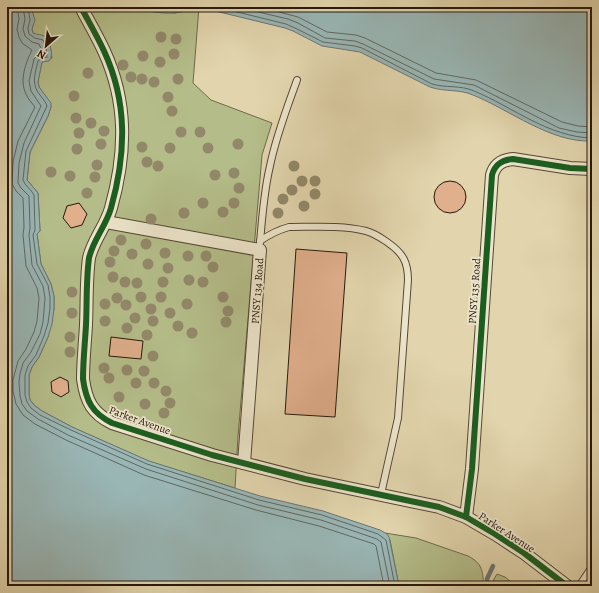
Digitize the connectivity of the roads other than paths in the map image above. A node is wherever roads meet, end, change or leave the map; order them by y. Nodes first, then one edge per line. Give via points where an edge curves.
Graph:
1 (83, 11) dead end
2 (297, 80) dead end
3 (592, 169) edge
4 (106, 222) junction
5 (260, 246) junction
6 (244, 463) junction
7 (381, 494) junction
8 (466, 517) junction
9 (592, 567) edge
10 (567, 586) edge
11 (579, 586) edge

1 - 4 street, Parker Avenue via 104,52 117,86 121,107 123,147
2 - 5 lane via 269,167
3 - 8 street, PNSY 135 Road via 513,159 505,159 494,168 472,469
4 - 5 street, PNSY 134 Road
4 - 6 street, Parker Avenue via 94,243 88,275 83,370 84,387 90,404 103,418 112,423
5 - 6 street, PNSY 134 Road
5 - 7 lane via 269,234 289,227 356,229 377,236 398,250 405,260 408,280 398,418
6 - 7 street, Parker Avenue via 305,479
7 - 8 street, Parker Avenue via 439,507
8 - 10 street, Parker Avenue via 524,553
9 - 11 lane

